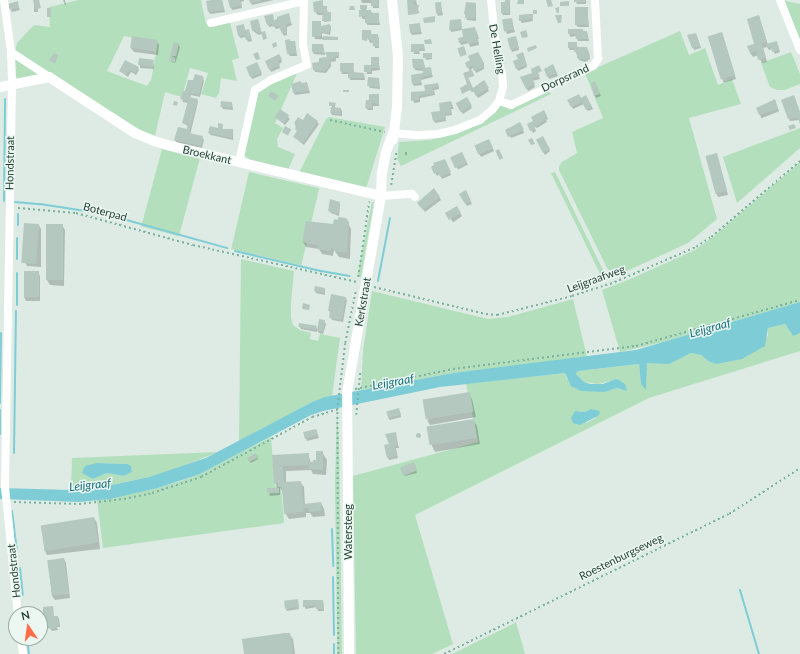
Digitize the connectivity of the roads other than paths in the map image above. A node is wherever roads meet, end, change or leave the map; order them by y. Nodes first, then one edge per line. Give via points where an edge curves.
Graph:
1 (4, 0) edge
2 (304, 0) edge
3 (392, 0) edge
4 (491, 0) edge
5 (595, 0) edge
6 (780, 0) edge
7 (211, 23) dead end
8 (800, 50) edge
9 (11, 52) junction
10 (49, 77) junction
11 (12, 84) junction
12 (0, 87) edge
13 (499, 101) junction
14 (393, 133) junction
15 (239, 162) junction
16 (384, 196) junction
17 (415, 197) dead end
18 (341, 410) joint
19 (17, 606) edge
20 (349, 654) edge

1 - 9 street, Hondstraat
2 - 7 street
2 - 15 street via 303,45 307,65 271,80 256,90
3 - 14 street, Kerkstraat via 398,56 397,107
4 - 13 street, De Helling via 502,74
5 - 13 street, Dorpsrand via 598,59 593,66 511,105
6 - 8 street
9 - 10 street, Broekkant
9 - 11 street, Hondstraat
10 - 11 street
10 - 15 street, Broekkant via 135,133 167,145
11 - 12 street
11 - 19 street, Hondstraat via 5,487
13 - 14 street via 480,120 455,130 418,135
14 - 16 street, Kerkstraat via 380,185
15 - 16 street, Broekkant
16 - 17 street via 412,194
16 - 18 street, Kerkstraat
18 - 20 street, Watersteeg

